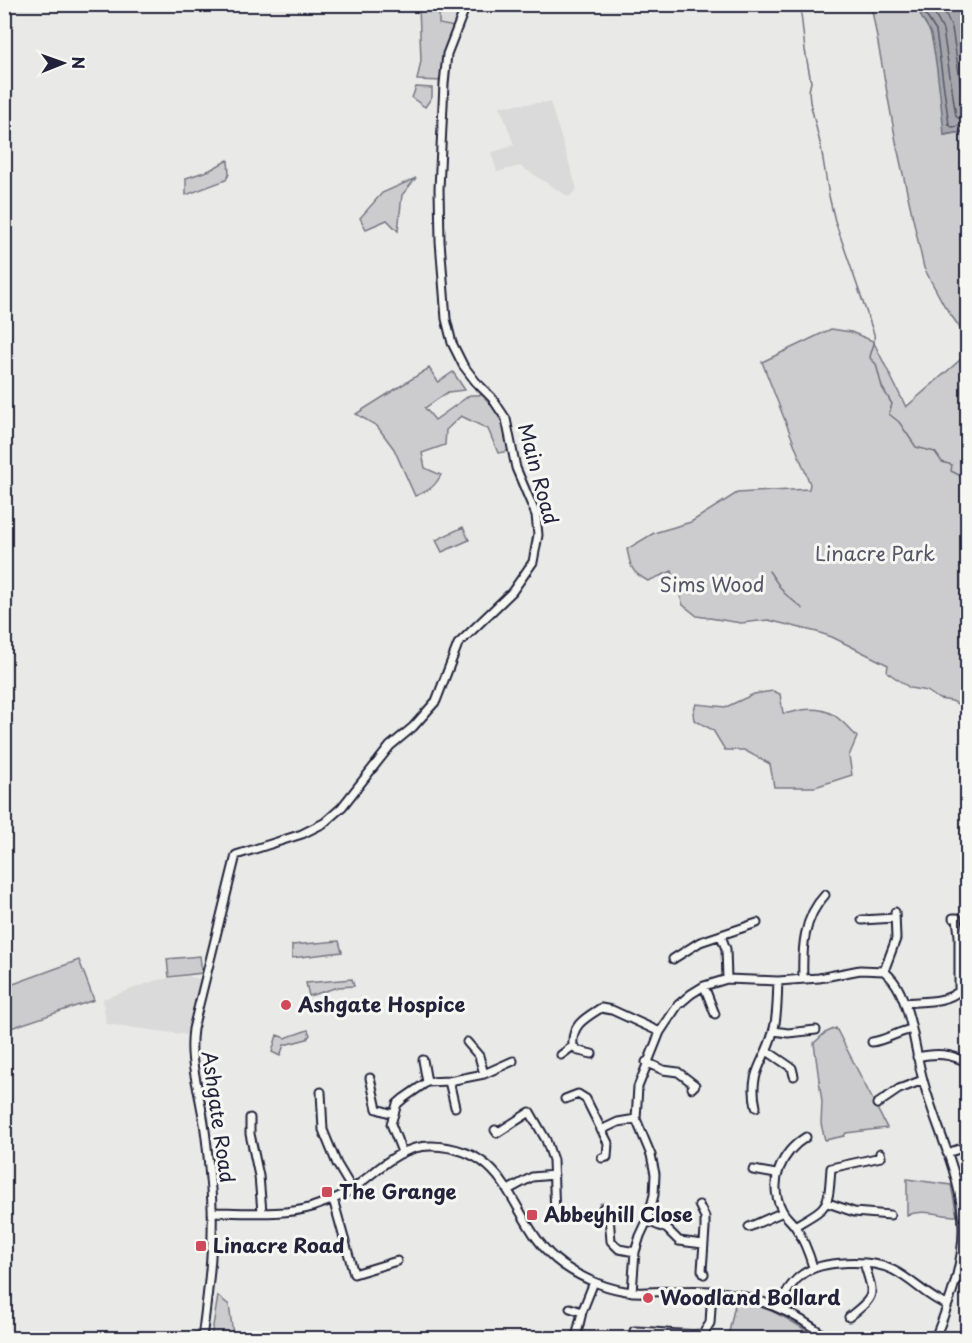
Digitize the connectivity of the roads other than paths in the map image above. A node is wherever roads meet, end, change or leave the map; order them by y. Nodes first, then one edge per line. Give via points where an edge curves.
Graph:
1 (464, 4) edge
2 (257, 848) joint
3 (825, 895) dead end
4 (954, 918) dead end
5 (862, 920) dead end
6 (757, 923) dead end
7 (721, 936) junction
8 (673, 959) dead end
9 (884, 971) junction
10 (727, 979) junction
11 (803, 979) junction
12 (778, 981) junction
13 (704, 986) junction
14 (905, 1003) junction
15 (715, 1014) dead end
16 (816, 1029) dead end
17 (912, 1029) junction
18 (774, 1030) junction
19 (660, 1032) junction
20 (467, 1042) dead end
21 (872, 1042) dead end
22 (573, 1046) junction
23 (767, 1051) junction
24 (561, 1054) dead end
25 (592, 1054) dead end
26 (917, 1057) junction
27 (423, 1060) dead end
28 (513, 1060) dead end
29 (646, 1062) junction
30 (968, 1063) edge
31 (484, 1074) junction
32 (794, 1076) dead end
33 (370, 1078) dead end
34 (923, 1080) junction
35 (449, 1081) junction
36 (427, 1082) junction
37 (692, 1088) dead end
38 (321, 1092) dead end
39 (565, 1099) dead end
40 (877, 1104) dead end
41 (455, 1107) dead end
42 (756, 1107) dead end
43 (393, 1114) junction
44 (250, 1118) dead end
45 (636, 1119) junction
46 (495, 1130) dead end
47 (602, 1130) junction
48 (806, 1137) dead end
49 (968, 1146) edge
50 (402, 1152) junction
51 (880, 1153) dead end
52 (947, 1153) junction
53 (602, 1158) dead end
54 (753, 1170) dead end
55 (554, 1174) junction
56 (776, 1174) junction
57 (352, 1189) junction
58 (508, 1190) junction
59 (333, 1199) junction
60 (828, 1203) junction
61 (699, 1205) dead end
62 (603, 1208) dead end
63 (213, 1212) junction
64 (262, 1212) junction
65 (783, 1212) junction
66 (890, 1215) dead end
67 (559, 1216) dead end
68 (647, 1221) junction
69 (795, 1226) junction
70 (749, 1227) dead end
71 (965, 1230) edge
72 (704, 1244) junction
73 (635, 1252) junction
74 (397, 1262) dead end
75 (864, 1263) junction
76 (813, 1267) junction
77 (704, 1274) dead end
78 (957, 1278) junction
79 (968, 1279) edge
80 (594, 1282) junction
81 (712, 1291) junction
82 (632, 1292) junction
83 (947, 1305) junction
84 (778, 1307) junction
85 (570, 1308) dead end
86 (582, 1312) junction
87 (849, 1317) dead end
88 (634, 1331) dead end
89 (704, 1336) edge
90 (202, 1338) edge
91 (576, 1338) edge
92 (827, 1338) edge
93 (935, 1338) edge

1 - 2 street, Main Road via 447,54 444,84 439,189 447,319 452,343 463,365 506,419 517,469 536,515 538,536 533,562 512,592 458,644 436,701 426,715 390,746 342,807 324,823 302,834
2 - 63 street, Ashgate Road via 236,855 191,1040
3 - 11 street via 812,912 803,940
4 - 14 street via 959,936 959,991 943,999
5 - 9 street via 895,915 896,939
6 - 7 street
7 - 8 street via 700,942
7 - 10 street via 726,949
9 - 11 street via 860,969
9 - 14 street
10 - 12 street
10 - 13 street
11 - 12 street
12 - 18 street
13 - 15 street
13 - 19 street via 678,1005
14 - 17 street
16 - 18 street via 788,1033
17 - 21 street
17 - 26 street
18 - 23 street
19 - 22 street via 602,1008 575,1027
19 - 29 street
20 - 31 street via 479,1056
22 - 24 street
22 - 25 street
23 - 32 street via 792,1068
23 - 42 street via 753,1081
26 - 30 street via 936,1053
26 - 34 street
27 - 36 street
28 - 31 street
29 - 37 street via 663,1070 678,1071 695,1085
29 - 45 street via 638,1087
31 - 35 street
33 - 43 street via 377,1109
34 - 40 street via 899,1089
34 - 52 street
35 - 36 street
35 - 41 street
36 - 43 street via 397,1104
38 - 57 street via 323,1130
39 - 47 street via 578,1094 586,1099
43 - 50 street via 391,1124
44 - 64 street
45 - 47 street
45 - 68 street via 655,1174
46 - 55 street via 497,1133 530,1112 546,1140
47 - 53 street via 608,1151 607,1157
48 - 56 street via 795,1144
49 - 52 street
50 - 57 street
50 - 58 street via 428,1146 467,1153 495,1172
51 - 60 street via 882,1157 831,1168
52 - 71 street via 960,1195
54 - 56 street
55 - 58 street via 532,1177
55 - 67 street via 555,1216
56 - 65 street via 775,1186
57 - 59 street
58 - 80 street via 541,1244 560,1263
59 - 64 street via 310,1208
59 - 74 street via 354,1274
60 - 66 street via 854,1212
60 - 69 street
61 - 72 street via 705,1217
62 - 73 street via 609,1216 611,1241 619,1250
63 - 64 street
63 - 90 street, Ashgate Road
65 - 69 street
65 - 70 street
68 - 72 street via 667,1229 679,1241
68 - 73 street
69 - 76 street
71 - 78 street
72 - 77 street
73 - 82 street
75 - 76 street
75 - 83 street via 890,1268 929,1297
75 - 87 street via 871,1296
76 - 84 street via 800,1275
78 - 79 street
78 - 83 street
80 - 82 street
80 - 86 street
81 - 82 street
81 - 84 street
81 - 89 street via 710,1323
83 - 93 street
84 - 92 street
85 - 86 street
86 - 91 street
88 - 89 street

